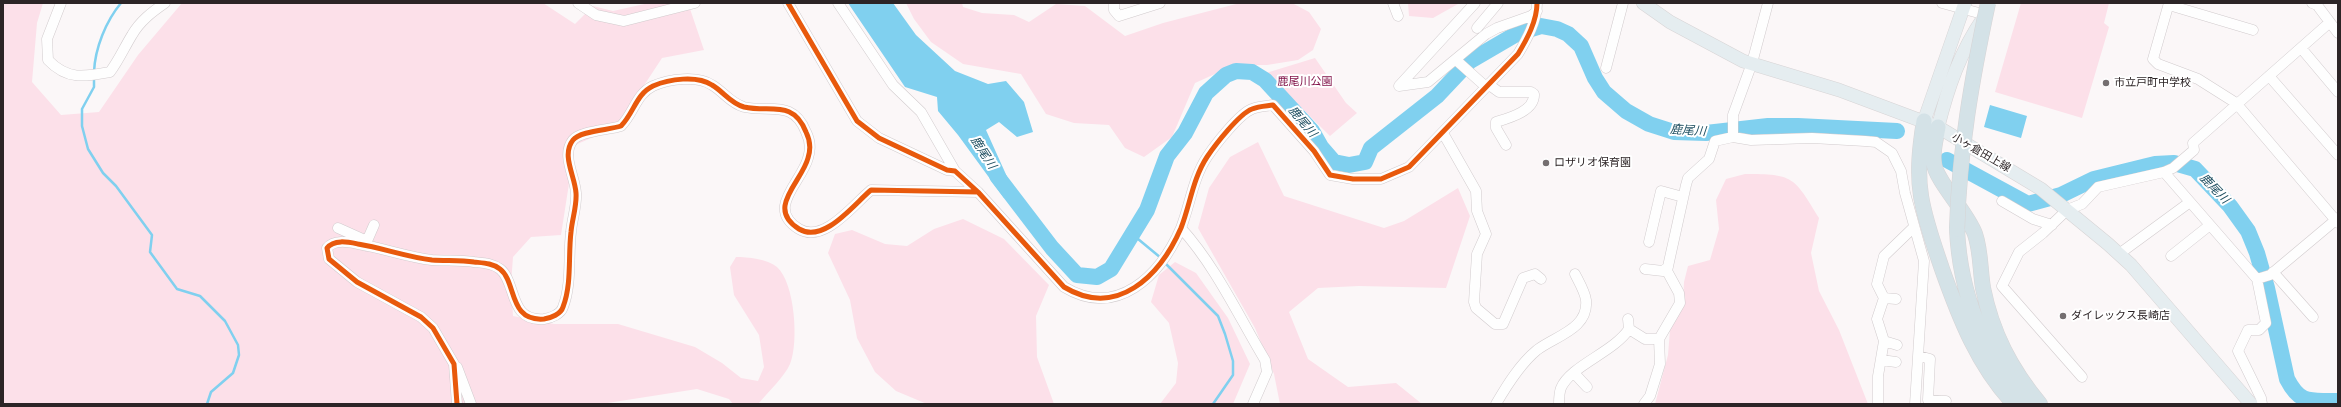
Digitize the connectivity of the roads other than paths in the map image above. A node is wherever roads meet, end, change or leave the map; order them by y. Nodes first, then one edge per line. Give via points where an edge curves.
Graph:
1 (61, 3) edge
2 (165, 3) edge
3 (578, 3) edge
4 (695, 3) edge
5 (788, 3) edge
6 (838, 3) edge
7 (1114, 3) edge
8 (1160, 3) edge
9 (1393, 3) edge
10 (1475, 3) edge
11 (1498, 3) edge
12 (1623, 3) edge
13 (1643, 3) edge
14 (1768, 3) edge
15 (1942, 3) edge
16 (1991, 3) edge
17 (2169, 4) edge
18 (2316, 4) edge
19 (1964, 6) edge
20 (1537, 7) edge
21 (1987, 9) edge
22 (1398, 16) dead end
23 (2329, 23) junction
24 (1477, 28) dead end
25 (2253, 30) dead end
26 (2338, 33) edge
27 (2301, 48) junction
28 (1456, 60) junction
29 (1752, 63) junction
30 (1606, 68) dead end
31 (2268, 76) junction
32 (1486, 85) junction
33 (2338, 92) edge
34 (2236, 103) junction
35 (1924, 121) junction
36 (1938, 127) junction
37 (1442, 133) junction
38 (1733, 138) junction
39 (1506, 145) dead end
40 (2338, 155) edge
41 (2169, 170) junction
42 (955, 171) junction
43 (978, 192) junction
44 (1683, 197) junction
45 (2002, 201) dead end
46 (2190, 202) junction
47 (2063, 206) junction
48 (2337, 221) edge
49 (374, 225) dead end
50 (2052, 225) junction
51 (2210, 225) junction
52 (1914, 227) junction
53 (338, 228) dead end
54 (1181, 228) junction
55 (1649, 242) dead end
56 (367, 243) junction
57 (2119, 254) junction
58 (2171, 256) dead end
59 (1668, 267) junction
60 (1645, 269) dead end
61 (1575, 274) dead end
62 (2272, 274) junction
63 (1541, 279) dead end
64 (2257, 279) junction
65 (1884, 298) junction
66 (1896, 299) dead end
67 (2313, 317) dead end
68 (1659, 339) junction
69 (1884, 341) junction
70 (1897, 345) dead end
71 (1919, 356) junction
72 (1882, 360) junction
73 (1896, 362) dead end
74 (454, 364) junction
75 (1574, 373) junction
76 (2082, 377) dead end
77 (1586, 387) dead end
78 (1946, 401) dead end
79 (457, 404) edge
80 (471, 404) edge
81 (1253, 404) edge
82 (1496, 404) edge
83 (1559, 404) edge
84 (1644, 404) edge
85 (1878, 404) edge
86 (1916, 404) edge
87 (2014, 404) edge
88 (2026, 404) edge
89 (2040, 404) edge
90 (2252, 404) edge
91 (2262, 404) edge

1 - 2 street via 47,39 48,60 65,74 80,76 110,72 146,17
3 - 4 street via 596,15 624,21
5 - 42 street via 857,121 879,138 947,170
6 - 42 street via 893,86 921,112
7 - 8 street via 1114,10 1118,16
9 - 22 street
10 - 28 street via 1399,86 1428,82
11 - 24 street
12 - 30 street
13 - 29 main road, 小ヶ倉田上線 via 1711,45
14 - 29 street
15 - 19 street
16 - 21 main road
17 - 25 street
17 - 34 street via 2153,59 2158,64 2198,79
18 - 23 street
19 - 21 street
19 - 35 main road
20 - 28 street via 1531,16 1497,28
20 - 32 street via 1528,38 1518,54
21 - 36 main road via 1965,47 1950,82
21 - 88 highway, bridge via 1967,108 1960,164 1957,229 1962,275 1977,324 2004,375
23 - 26 street
23 - 27 street
27 - 31 street
27 - 33 street
28 - 32 street
29 - 35 main road, 小ヶ倉田上線 via 1839,90
29 - 38 street via 1733,115
31 - 34 street
31 - 40 street
32 - 37 street
32 - 39 street via 1499,92 1534,94 1532,103 1525,109 1496,122 1496,128
34 - 41 street via 2193,143 2194,150
34 - 48 street
35 - 36 main road, 小ヶ倉田上線
35 - 87 highway via 1919,178 1922,202 1934,248 1971,342 1996,384
36 - 47 main road, 小ヶ倉田上線 via 2041,189
36 - 89 highway via 1933,154 1935,171 1969,220 1975,234 1987,307 1999,342 2022,381
37 - 54 street via 1416,162 1395,174 1382,179 1341,178 1330,175 1314,151 1273,105 1251,109 1238,120 1207,158 1192,192
37 - 63 street via 1476,191 1477,211 1486,234 1477,254 1474,302 1476,308 1495,324 1503,324 1523,278 1535,274
38 - 44 street via 1715,141 1709,159 1688,178
38 - 52 street via 1812,138 1876,142 1892,153 1897,162
41 - 46 street
41 - 47 street via 2098,187 2082,204
42 - 43 street
43 - 54 street via 1064,287 1077,295 1101,298 1122,296 1137,287 1153,274
43 - 56 street via 871,190 830,226 813,232 803,231 793,225 786,215 785,206 790,190 808,158 809,140 798,118 790,111 741,106 728,100 712,84 691,79 654,86 643,93 621,126 587,132 574,139 568,154 576,192 568,287 563,308 554,316 532,319 524,314 518,307 501,270 490,264 394,254
44 - 55 street via 1661,191
44 - 59 street
45 - 50 street via 2033,219
46 - 51 street
46 - 57 street
47 - 50 street
47 - 57 main road, 小ヶ倉田上線
48 - 62 street
49 - 56 street
50 - 76 street via 2019,252 2002,286
51 - 58 street
51 - 64 street
52 - 65 street via 1884,256 1876,284
52 - 71 street via 1924,261
53 - 56 street
54 - 81 street via 1213,270 1265,360 1267,372
56 - 74 street via 336,242 327,248 327,254 329,259 357,282 421,317 433,328
57 - 90 main road, 小ヶ倉田上線 via 2154,290
59 - 60 street via 1663,271
59 - 68 street via 1670,279 1679,293 1680,303
61 - 82 street via 1586,299 1586,310 1582,317 1576,326 1525,361
62 - 64 street
62 - 67 street
64 - 91 street via 2266,323 2259,330 2248,330 2238,351
65 - 66 street
65 - 69 street via 1877,319
68 - 75 street via 1645,339 1628,324 1603,353
68 - 84 street via 1660,364 1650,396
69 - 70 street
69 - 72 street
71 - 78 street via 1930,359 1928,400
71 - 86 street
72 - 73 street
72 - 85 street via 1878,376
74 - 79 street
74 - 80 street via 460,370
75 - 77 street
75 - 83 street via 1561,388

